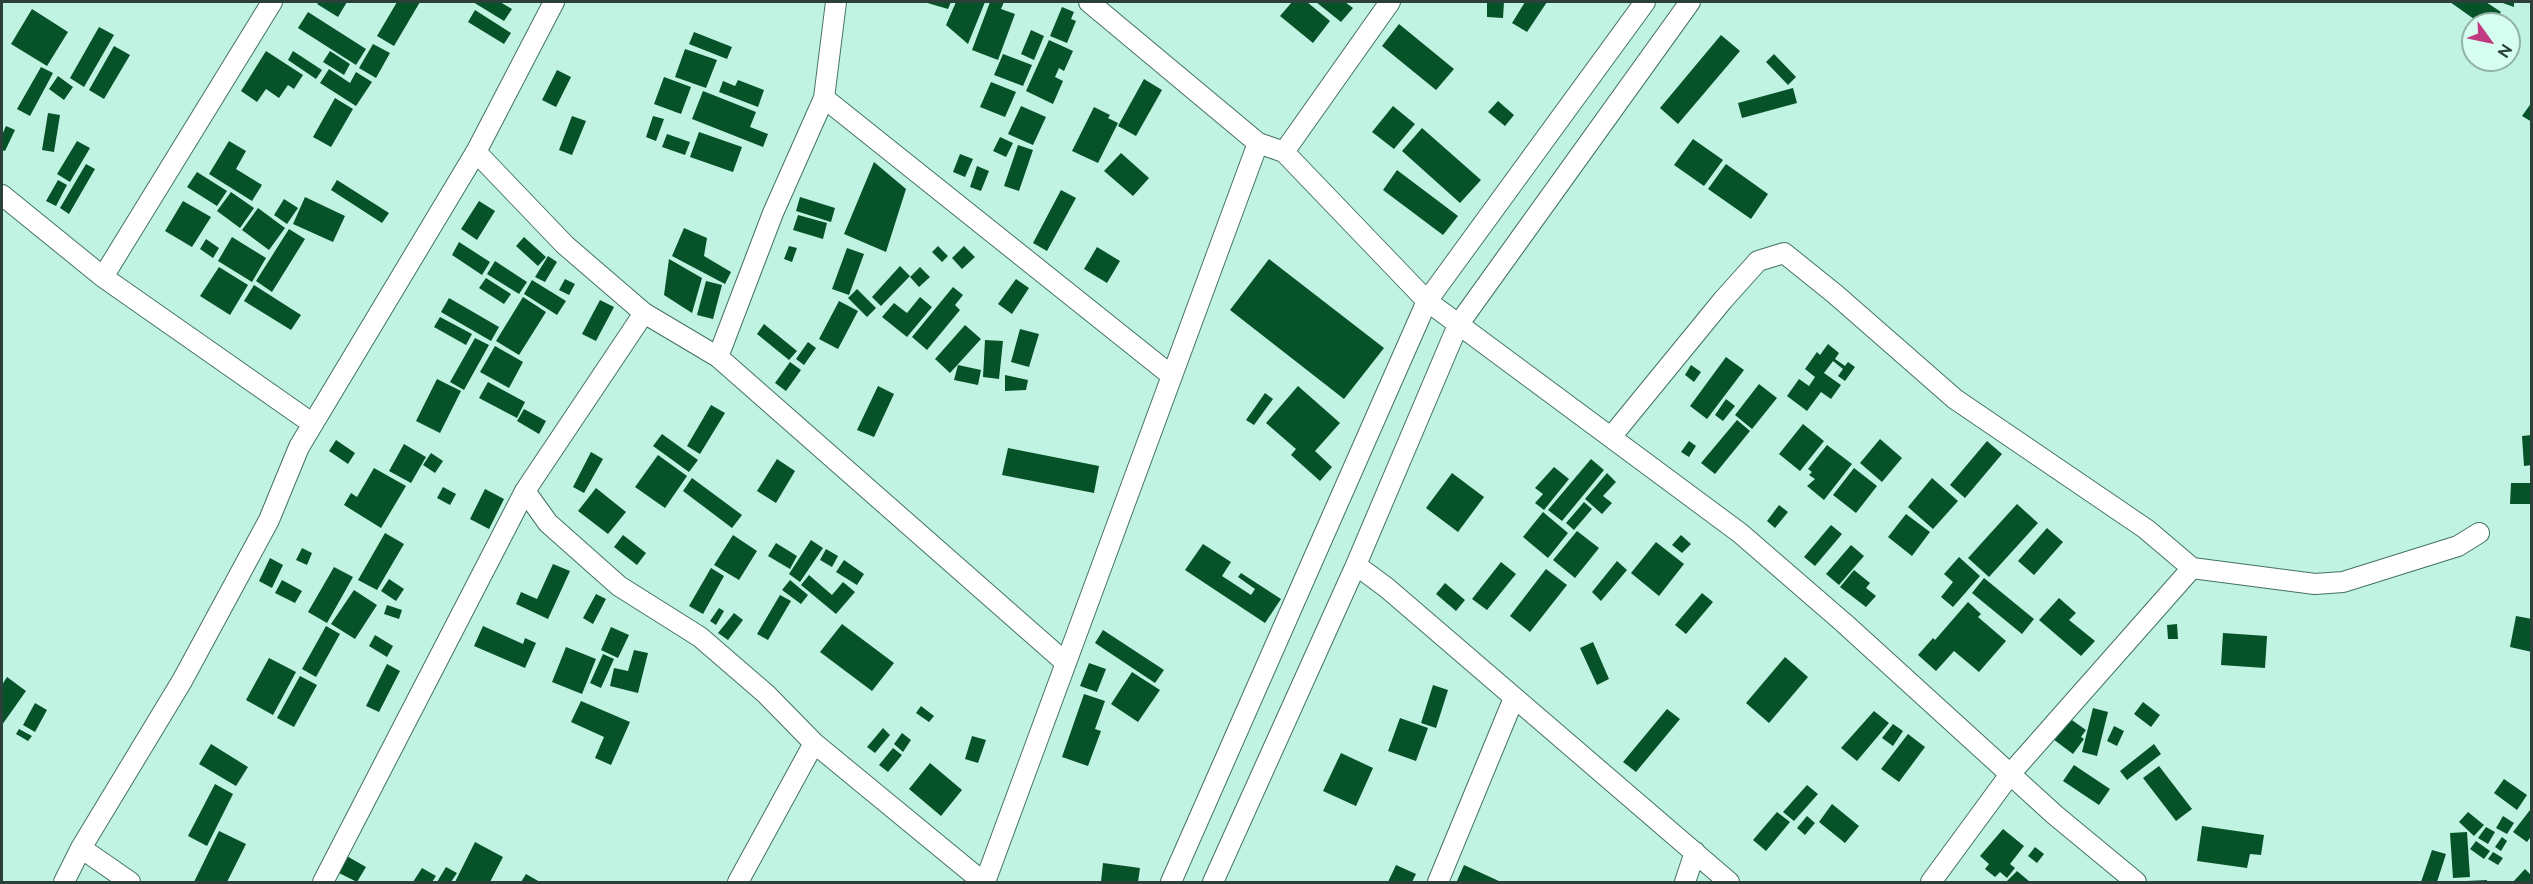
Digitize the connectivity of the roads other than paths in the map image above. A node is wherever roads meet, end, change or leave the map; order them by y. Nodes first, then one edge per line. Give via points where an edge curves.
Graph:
1 (272, 2) edge
2 (554, 2) edge
3 (836, 2) edge
4 (1089, 2) edge
5 (1390, 2) edge
6 (1645, 2) edge
7 (1690, 2) edge
8 (824, 98) junction
9 (1258, 143) junction
10 (476, 152) junction
11 (1284, 152) junction
12 (2, 195) edge
13 (103, 278) junction
14 (1427, 301) junction
15 (644, 313) junction
16 (1458, 325) junction
17 (718, 357) junction
18 (1172, 376) junction
19 (313, 424) junction
20 (1611, 437) junction
21 (525, 491) junction
22 (2479, 533) dead end
23 (1356, 565) junction
24 (2192, 568) junction
25 (1066, 663) junction
26 (1514, 698) junction
27 (814, 743) junction
28 (2011, 773) junction
29 (81, 848) junction
30 (1695, 852) junction
31 (64, 882) edge
32 (130, 882) edge
33 (322, 882) edge
34 (738, 882) edge
35 (984, 882) edge
36 (1170, 882) edge
37 (1213, 882) edge
38 (1438, 882) edge
39 (1685, 882) edge
40 (1729, 882) edge
41 (1930, 882) edge
42 (2136, 882) edge

1 - 13 street
2 - 10 street
3 - 8 street
4 - 9 street
5 - 11 street
6 - 14 street
7 - 16 street
8 - 17 street via 772,213
8 - 18 street
9 - 11 street
9 - 18 street
10 - 15 street via 565,245
10 - 19 street
11 - 14 street
12 - 13 street
13 - 19 street
14 - 16 street
14 - 36 street
15 - 17 street
15 - 21 street
16 - 20 street
16 - 23 street
17 - 25 street
18 - 25 street
19 - 29 street via 299,447 269,520 182,681
20 - 24 street via 1758,261 1784,253 1955,399 2146,529
20 - 28 street via 1740,533
21 - 27 street via 548,523 610,578 700,638 766,694
21 - 33 street
22 - 24 street via 2458,546 2343,582 2315,584
23 - 26 street
23 - 37 street
24 - 28 street
25 - 35 street
26 - 30 street
26 - 38 street
27 - 34 street
27 - 35 street
28 - 41 street
28 - 42 street
29 - 31 street
29 - 32 street
30 - 39 street
30 - 40 street

